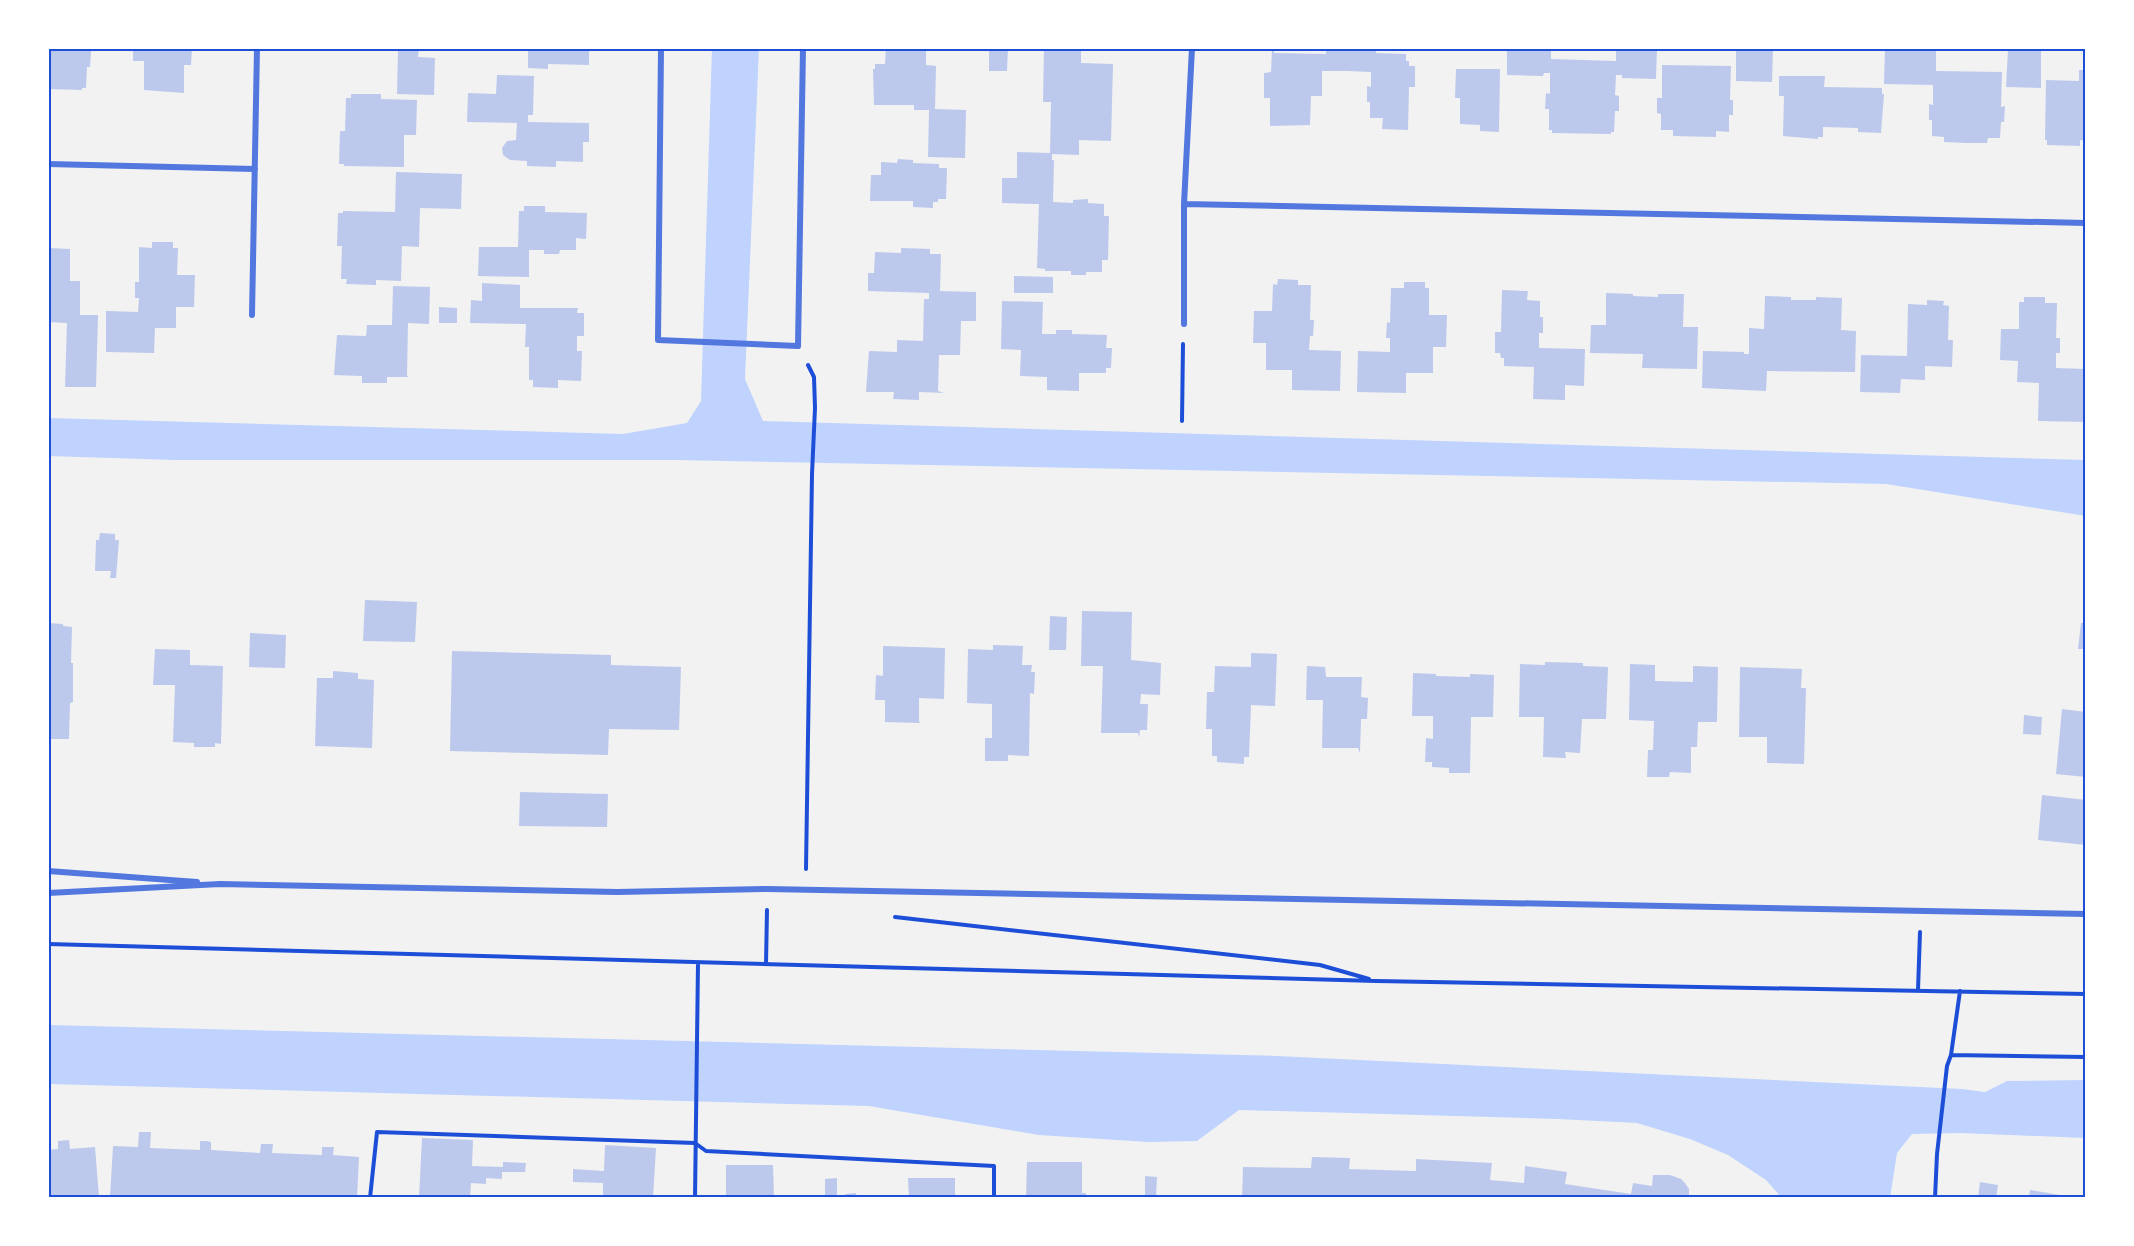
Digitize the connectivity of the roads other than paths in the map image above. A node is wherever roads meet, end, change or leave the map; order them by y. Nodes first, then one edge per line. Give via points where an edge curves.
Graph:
1 (257, 48) edge
2 (661, 48) edge
3 (803, 48) edge
4 (1192, 48) edge
5 (48, 164) edge
6 (255, 169) junction
7 (1185, 204) junction
8 (2086, 223) edge
9 (252, 315) dead end
10 (1184, 324) road end
11 (48, 871) edge
12 (220, 884) junction
13 (48, 893) edge
14 (2086, 914) edge

1 - 6 street
2 - 3 street via 658,340 798,346
4 - 7 street
5 - 6 street
6 - 9 street
7 - 8 street
7 - 10 street
11 - 12 street
12 - 13 street
12 - 14 street via 617,892 767,889

